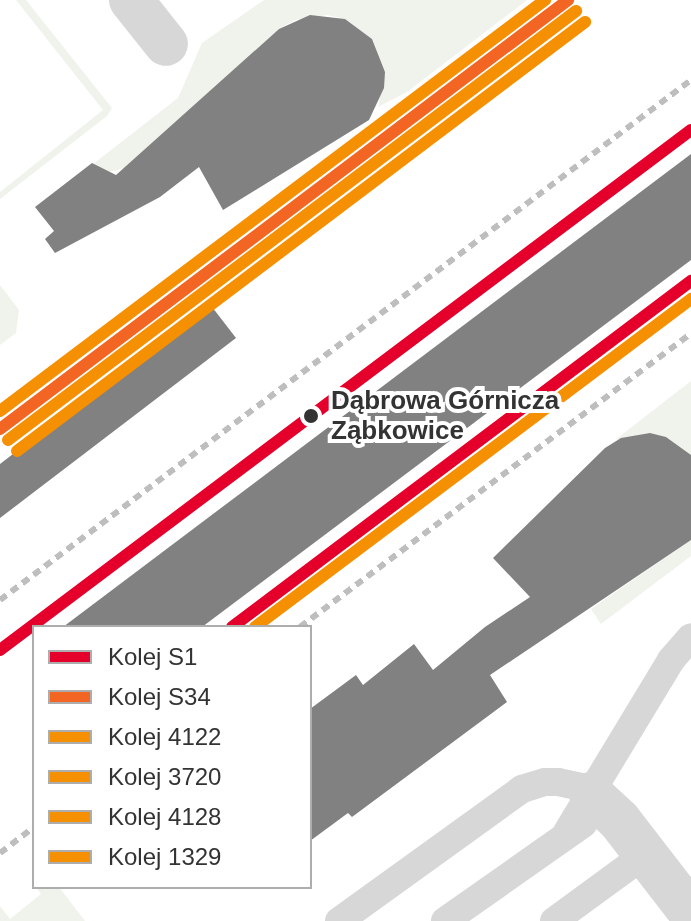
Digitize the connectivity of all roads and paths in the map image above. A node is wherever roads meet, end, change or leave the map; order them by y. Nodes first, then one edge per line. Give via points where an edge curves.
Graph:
1 (131, 0) edge
2 (166, 44) dead end
3 (691, 637) edge
4 (605, 807) junction
5 (567, 832) junction
6 (647, 853) junction
7 (691, 913) edge
8 (339, 921) edge
9 (445, 921) edge
10 (554, 921) edge

1 - 2 street
3 - 4 lane via 671,660
4 - 5 lane
4 - 5 lane via 596,821
4 - 6 street
4 - 8 lane via 581,787 558,782 522,789
5 - 9 lane
6 - 7 street
6 - 10 lane

